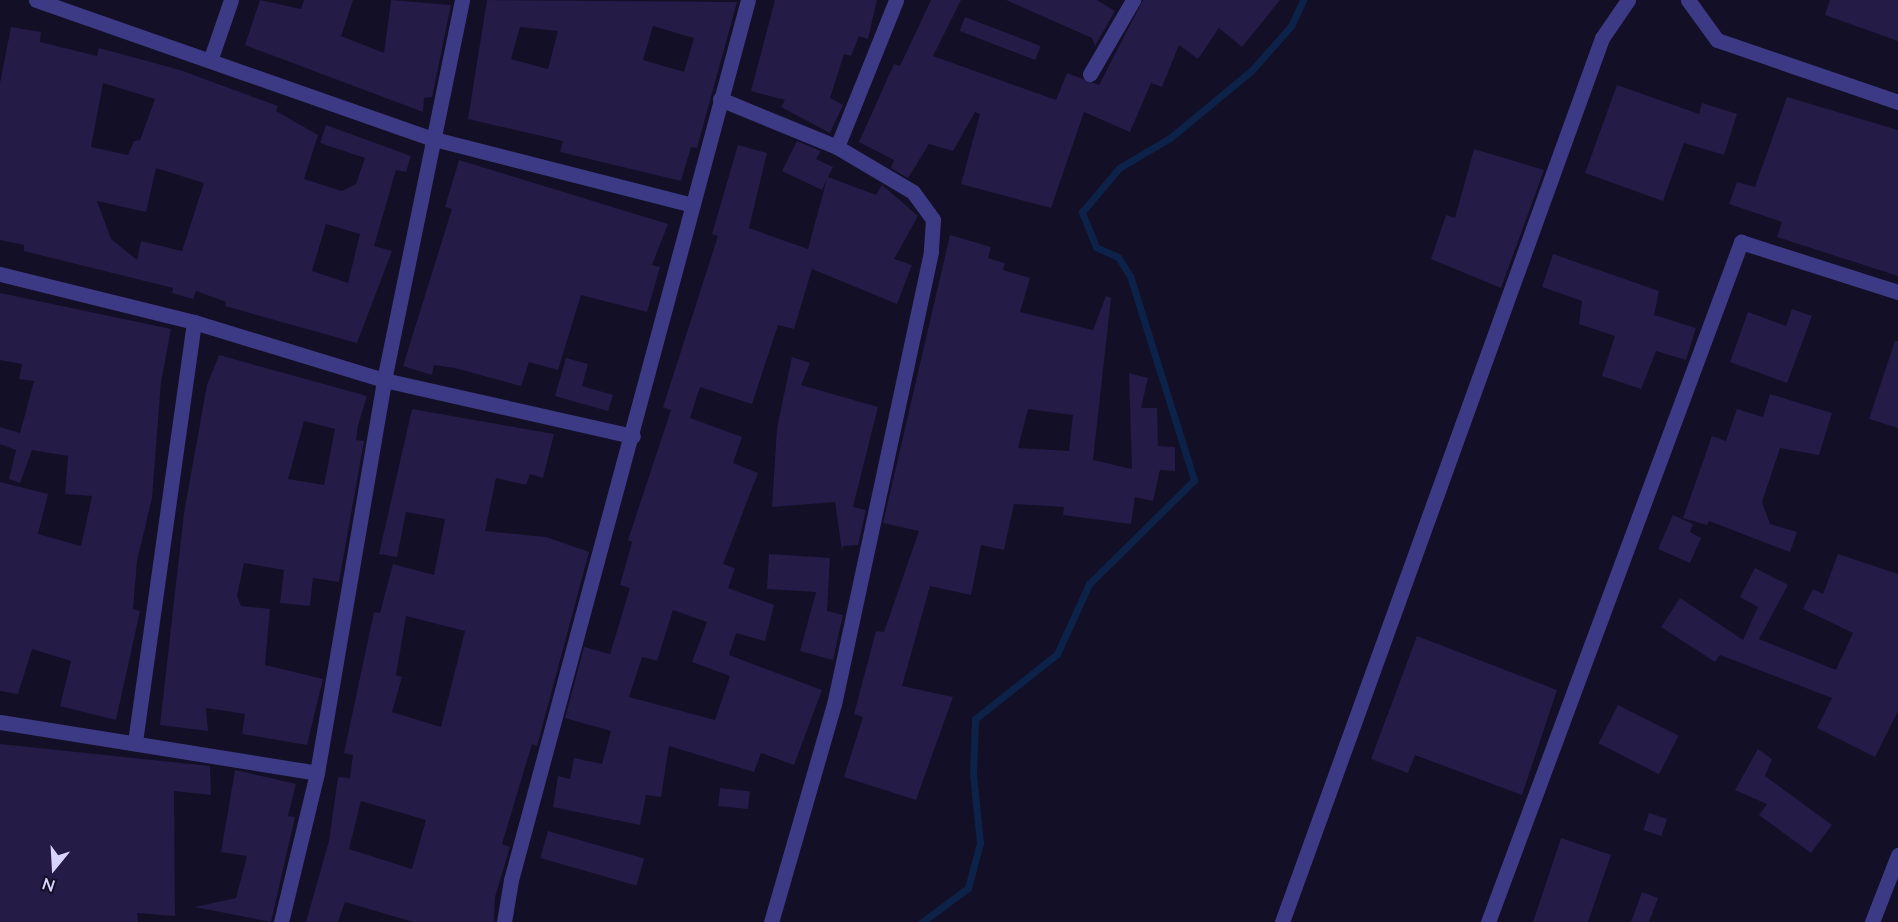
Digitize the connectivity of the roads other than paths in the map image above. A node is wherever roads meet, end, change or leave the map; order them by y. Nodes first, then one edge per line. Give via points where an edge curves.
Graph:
1 (36, 0) edge
2 (231, 0) edge
3 (462, 0) edge
4 (748, 0) edge
5 (896, 0) edge
6 (1133, 0) edge
7 (1628, 0) edge
8 (1688, 0) edge
9 (211, 58) junction
10 (1090, 74) dead end
11 (720, 99) junction
12 (1898, 102) edge
13 (434, 140) junction
14 (837, 147) junction
15 (692, 205) junction
16 (0, 274) edge
17 (1898, 292) edge
18 (194, 322) junction
19 (384, 380) junction
20 (633, 436) junction
21 (0, 722) edge
22 (135, 742) junction
23 (316, 773) junction
24 (1898, 855) edge
25 (281, 922) edge
26 (504, 922) edge
27 (771, 922) edge
28 (1282, 922) edge
29 (1488, 922) edge
30 (1872, 922) edge

1 - 9 street
2 - 9 street
3 - 13 street
4 - 11 street
5 - 14 street
6 - 10 street
7 - 28 street via 1602,38
8 - 12 street via 1717,40
9 - 13 street
11 - 14 street
11 - 15 street
13 - 15 street
13 - 19 street
14 - 27 street via 913,192 933,220 931,252 834,704
15 - 20 street
16 - 18 street
17 - 29 street via 1741,242
18 - 19 street
18 - 22 street
19 - 20 street
19 - 23 street
20 - 26 street via 511,880
21 - 22 street
22 - 23 street
23 - 25 street
24 - 30 street

